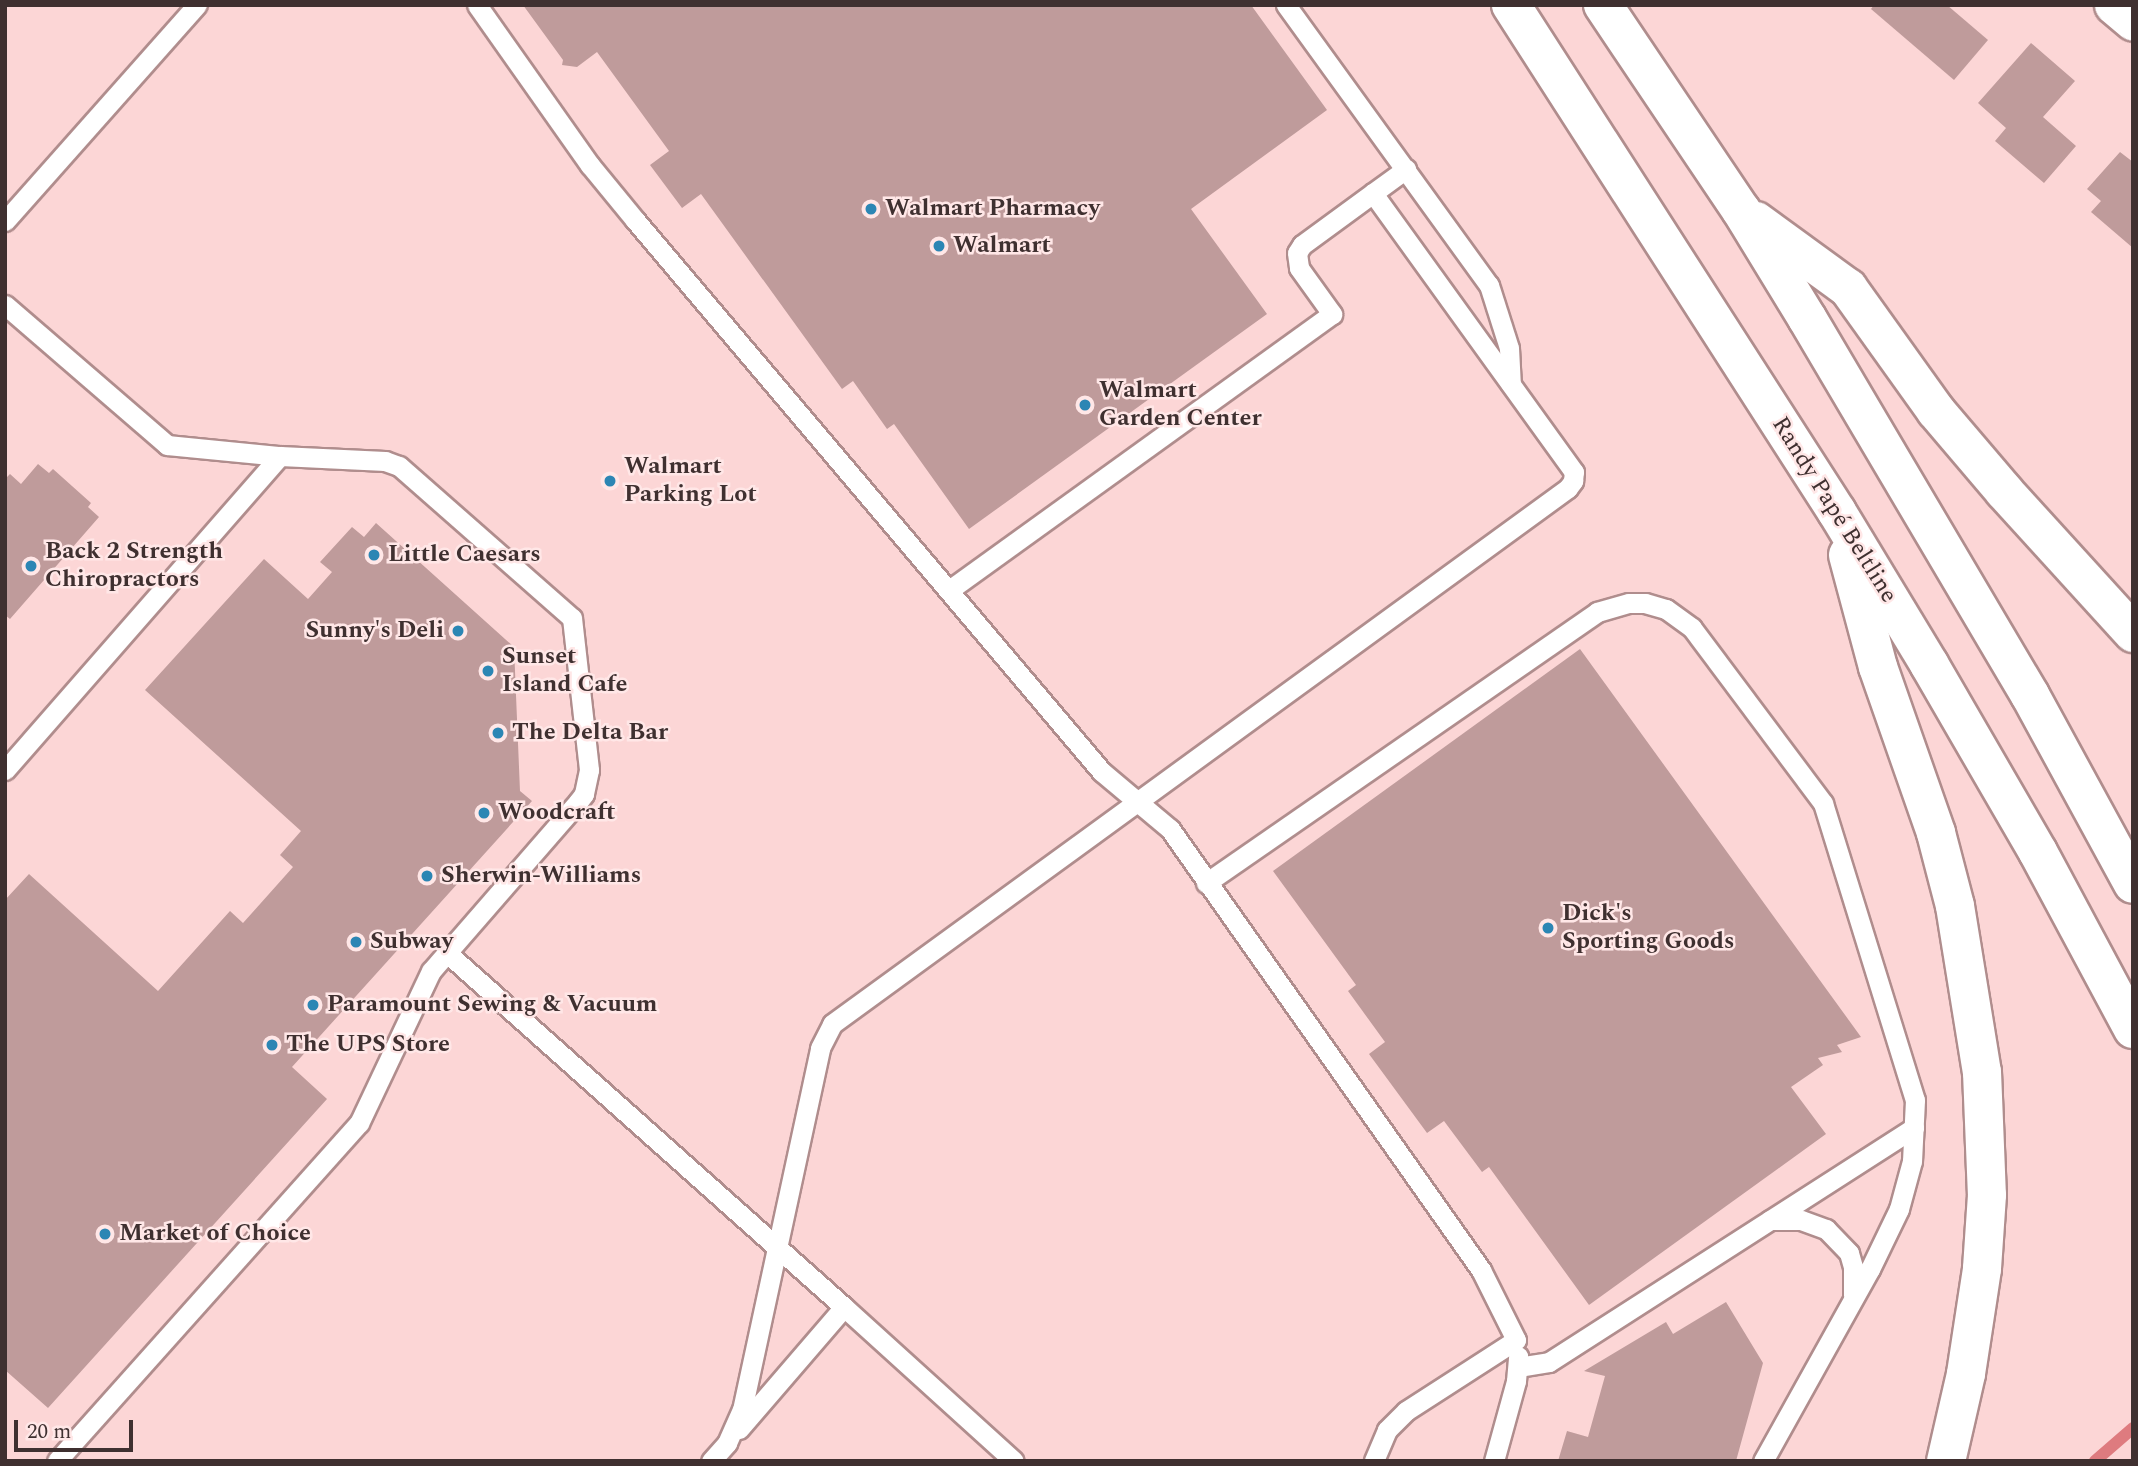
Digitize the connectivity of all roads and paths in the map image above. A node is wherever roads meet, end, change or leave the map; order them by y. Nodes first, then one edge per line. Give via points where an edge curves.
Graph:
1 (197, 5) edge
2 (477, 5) edge
3 (1286, 5) edge
4 (1511, 5) edge
5 (1602, 5) edge
6 (2113, 5) edge
7 (2133, 22) edge
8 (1406, 169) junction
9 (1373, 193) junction
10 (1741, 210) junction
11 (5, 221) edge
12 (5, 305) edge
13 (1511, 384) junction
14 (280, 456) junction
15 (1837, 512) junction
16 (950, 590) junction
17 (2133, 633) edge
18 (5, 770) edge
19 (1137, 802) junction
20 (1206, 883) junction
21 (2133, 884) edge
22 (446, 952) junction
23 (2133, 1030) edge
24 (1914, 1128) junction
25 (1770, 1220) junction
26 (777, 1247) junction
27 (1853, 1300) junction
28 (844, 1307) junction
29 (1516, 1340) junction
30 (1518, 1367) junction
31 (727, 1443) junction
32 (1947, 1460) edge
33 (57, 1461) edge
34 (712, 1461) edge
35 (1014, 1461) edge
36 (1374, 1461) edge
37 (1494, 1461) edge
38 (1763, 1461) edge

1 - 11 lane
2 - 16 lane via 597,175
3 - 8 lane
4 - 15 highway, Randy Papé Beltline
5 - 10 highway
6 - 7 street
8 - 9 lane
8 - 13 lane via 1489,285 1509,348
9 - 13 lane
9 - 16 lane via 1297,253 1298,268 1332,314
10 - 17 highway via 1849,288 1936,411
10 - 21 highway via 2030,695
12 - 14 lane via 167,445
13 - 19 lane via 1574,472 1569,488
14 - 18 lane
14 - 22 lane via 393,462 572,618 589,770 584,794
15 - 23 highway, Randy Papé Beltline via 2038,852
15 - 32 highway via 1878,667 1936,833 1952,894 1982,1072 1987,1195 1982,1269
16 - 19 lane via 1102,772
19 - 20 lane via 1170,829
19 - 26 lane via 832,1024 820,1048
20 - 24 lane via 1582,620 1629,603 1656,606 1692,628 1823,803 1913,1088
20 - 29 lane via 1481,1270
22 - 26 lane
22 - 33 lane via 431,971 359,1123
24 - 25 lane
24 - 27 lane via 1912,1161 1899,1209
25 - 27 lane via 1815,1223 1840,1241 1853,1268
25 - 30 lane via 1549,1362
26 - 28 lane
26 - 31 lane via 742,1410
27 - 38 lane
28 - 31 lane
28 - 35 lane
29 - 30 lane
29 - 36 lane via 1406,1411 1387,1430
30 - 37 lane
31 - 34 lane

